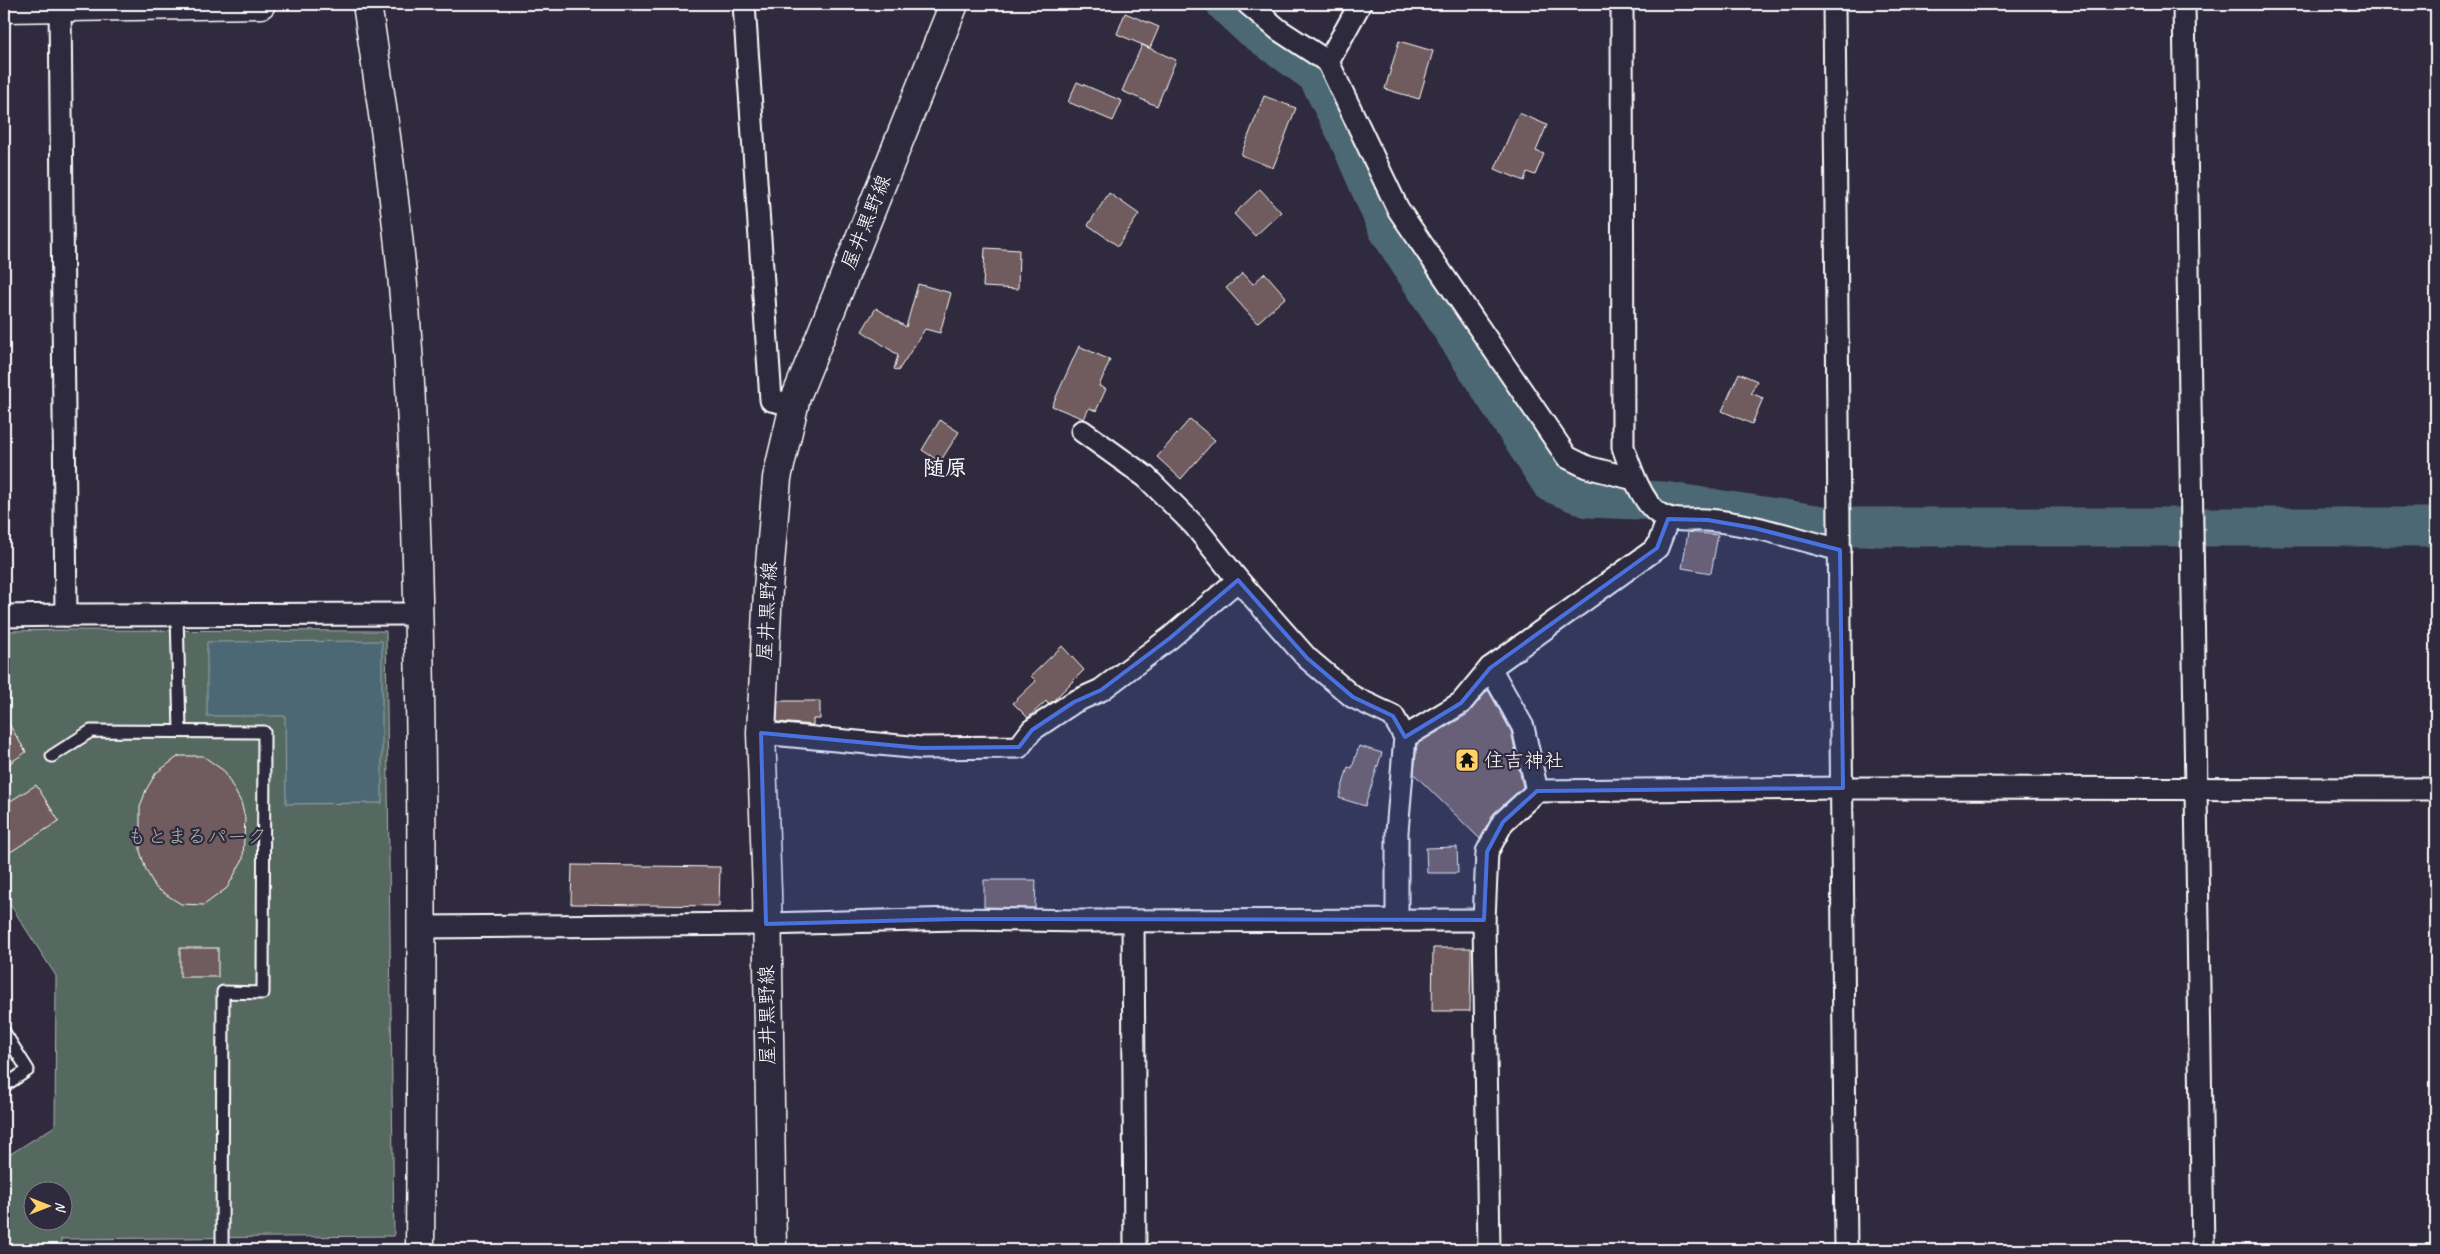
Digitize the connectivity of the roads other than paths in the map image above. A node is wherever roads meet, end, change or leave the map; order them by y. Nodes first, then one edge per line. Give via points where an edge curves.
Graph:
1 (261, 4) edge
2 (367, 4) edge
3 (744, 4) edge
4 (954, 4) edge
5 (1248, 4) edge
6 (1360, 4) edge
7 (1622, 4) edge
8 (1834, 4) edge
9 (2184, 4) edge
10 (60, 6) edge
11 (4, 8) edge
12 (1328, 62) junction
13 (794, 405) junction
14 (1082, 431) dead end
15 (1634, 479) junction
16 (1668, 519) junction
17 (1840, 550) junction
18 (1238, 580) junction
19 (420, 614) junction
20 (66, 615) junction
21 (177, 615) junction
22 (4, 616) edge
23 (1490, 668) junction
24 (180, 732) junction
25 (761, 733) junction
26 (1406, 737) junction
27 (52, 756) dead end
28 (1843, 788) junction
29 (2197, 788) junction
30 (2436, 789) edge
31 (1537, 790) junction
32 (1396, 920) junction
33 (1484, 920) junction
34 (1133, 921) junction
35 (766, 924) junction
36 (422, 927) junction
37 (4, 1032) edge
38 (4, 1086) edge
39 (222, 1250) edge
40 (420, 1250) edge
41 (772, 1250) edge
42 (1135, 1250) edge
43 (1489, 1250) edge
44 (1846, 1250) edge
45 (2204, 1250) edge

1 - 10 street
2 - 19 street via 392,184 408,362
3 - 13 street via 771,400
4 - 13 street, 屋井黒野線
5 - 12 street via 1279,30
6 - 12 street
7 - 15 street via 1623,447
8 - 17 street
9 - 29 street
10 - 11 street
10 - 20 street
12 - 15 street via 1398,209 1567,457 1587,467
13 - 25 street, 屋井黒野線 via 777,478
14 - 18 street via 1146,477 1194,526
15 - 16 street via 1656,512
16 - 17 street via 1708,520 1754,528
16 - 23 street via 1657,548
17 - 28 street
18 - 25 street via 1170,638 1101,690 1074,702 1032,730 1019,747 921,748
18 - 26 street via 1307,658 1353,697 1393,716
19 - 21 street
19 - 36 street
20 - 21 street
20 - 22 street
21 - 24 lane
23 - 26 street via 1461,703
23 - 31 street via 1523,727
24 - 27 lane via 91,731
24 - 39 lane via 264,732 263,993 223,992
25 - 35 street, 屋井黒野線
26 - 32 street via 1397,832
28 - 29 street
28 - 31 street
28 - 44 street
29 - 30 street
29 - 45 street
31 - 33 street via 1503,822 1486,852
32 - 33 street
32 - 34 street
33 - 43 street
34 - 35 street via 957,919
34 - 42 street
35 - 36 street
35 - 41 street, 屋井黒野線
36 - 40 street
37 - 38 lane via 28,1070

